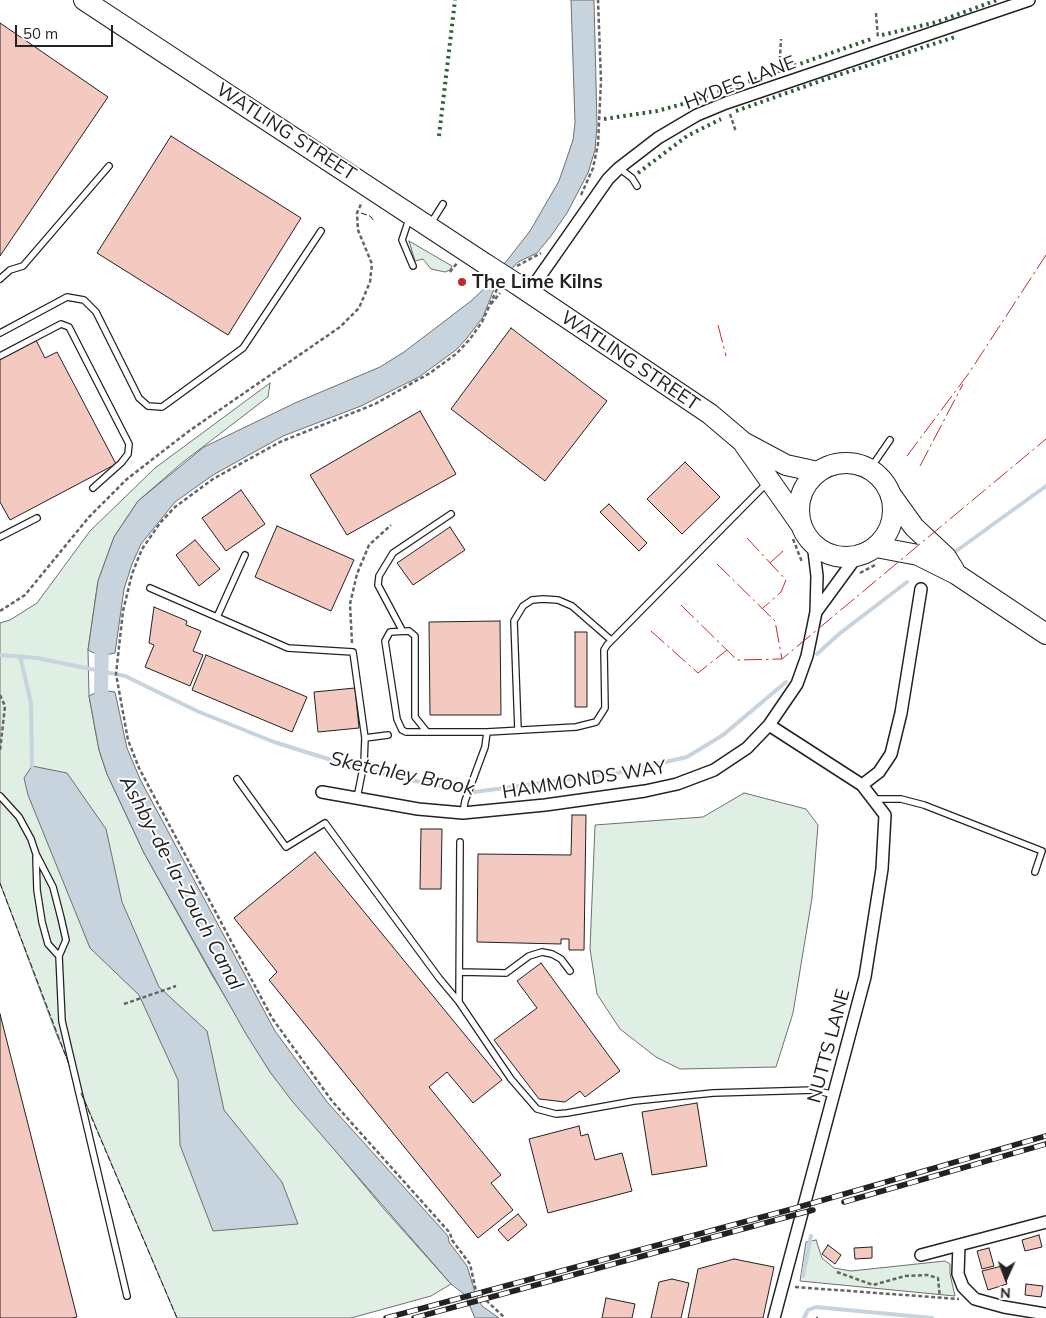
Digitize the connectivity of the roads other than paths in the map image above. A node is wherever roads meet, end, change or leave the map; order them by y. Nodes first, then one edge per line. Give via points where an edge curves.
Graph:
1 (84, 0) edge
2 (1029, 0) edge
3 (109, 166) dead end
4 (619, 168) junction
5 (637, 186) dead end
6 (443, 204) dead end
7 (411, 215) junction
8 (429, 226) junction
9 (321, 231) dead end
10 (412, 266) dead end
11 (0, 279) edge
12 (512, 284) junction
13 (0, 333) edge
14 (0, 356) edge
15 (890, 440) dead end
16 (743, 442) junction
17 (870, 469) junction
18 (818, 472) junction
19 (769, 481) junction
20 (93, 488) dead end
21 (891, 495) junction
22 (451, 514) dead end
23 (38, 518) dead end
24 (807, 534) junction
25 (0, 537) edge
26 (876, 546) junction
27 (245, 555) dead end
28 (857, 556) junction
29 (956, 574) junction
30 (150, 588) dead end
31 (921, 589) dead end
32 (816, 612) junction
33 (217, 617) junction
34 (402, 630) junction
35 (1046, 634) edge
36 (611, 640) junction
37 (769, 726) junction
38 (518, 730) junction
39 (427, 732) junction
40 (487, 732) junction
41 (388, 734) dead end
42 (365, 738) junction
43 (237, 779) dead end
44 (862, 785) junction
45 (322, 792) dead end
46 (359, 793) junction
47 (0, 796) edge
48 (872, 799) junction
49 (463, 814) junction
50 (460, 842) dead end
51 (36, 854) junction
52 (1035, 872) dead end
53 (59, 956) junction
54 (570, 971) dead end
55 (461, 972) junction
56 (459, 1002) junction
57 (834, 1095) junction
58 (1046, 1222) edge
59 (958, 1245) junction
60 (921, 1255) dead end
61 (127, 1296) dead end
62 (1046, 1314) edge
63 (774, 1318) edge

1 - 7 highway, WATLING STREET
2 - 4 street, HYDES LANE via 726,103 697,115 658,138
3 - 11 lane via 23,266 10,270
4 - 5 lane
4 - 12 street, HYDES LANE
6 - 8 lane
7 - 8 highway, WATLING STREET
7 - 10 lane via 402,240
8 - 12 highway, WATLING STREET, bridge
9 - 13 lane via 243,348 162,407 148,406 140,398 96,312 84,300 67,297
12 - 16 highway, WATLING STREET via 710,414
14 - 20 lane via 61,324 69,327 129,444 128,454 121,463
15 - 17 lane
16 - 18 highway, WATLING STREET via 786,465
16 - 19 highway, WATLING STREET
17 - 18 highway via 844,463
17 - 21 highway
18 - 24 highway via 801,496 799,511
19 - 24 highway, WATLING STREET
19 - 36 lane
21 - 26 highway via 892,523
21 - 29 highway via 914,527 946,557
22 - 34 lane via 393,553 379,576 378,585
23 - 25 lane
24 - 28 highway via 826,552
24 - 32 street, HAMMONDS WAY via 817,576
26 - 28 highway
26 - 29 highway via 918,555
27 - 33 lane
28 - 32 street, HAMMONDS WAY
29 - 35 highway
30 - 33 lane
31 - 44 street via 901,713 891,754 880,772
32 - 37 street, HAMMONDS WAY via 807,656 797,684
33 - 42 lane via 288,648 353,652
34 - 39 lane via 416,636 415,717
34 - 39 lane via 390,632 385,641 397,719 402,730
36 - 38 lane via 604,650 605,708 596,722
36 - 38 lane via 572,606 558,600 532,600 523,606 514,621
37 - 44 street, NUTTS LANE
37 - 49 street, HAMMONDS WAY via 747,748 714,770 677,784 587,800
38 - 40 lane
39 - 40 lane
40 - 49 lane
41 - 42 lane
42 - 46 lane
43 - 56 lane via 286,847 325,823
44 - 48 street, NUTTS LANE
45 - 46 street, HAMMONDS WAY
46 - 49 street, HAMMONDS WAY via 418,809
47 - 51 lane via 19,817
48 - 52 lane via 901,799 924,805 1042,851
48 - 57 street, NUTTS LANE via 885,815 882,869 866,977
50 - 55 lane
51 - 53 lane via 37,890 44,929 48,944
51 - 53 lane via 52,887 66,940
53 - 61 lane via 62,1021
54 - 55 lane via 561,959 542,952 529,956 506,973
55 - 56 lane
56 - 57 lane via 511,1078 537,1109 546,1112 567,1113 627,1102 713,1093 815,1090
57 - 63 street, NUTTS LANE
58 - 59 street
59 - 60 street
59 - 62 street via 958,1274 963,1287 975,1299 1004,1308

